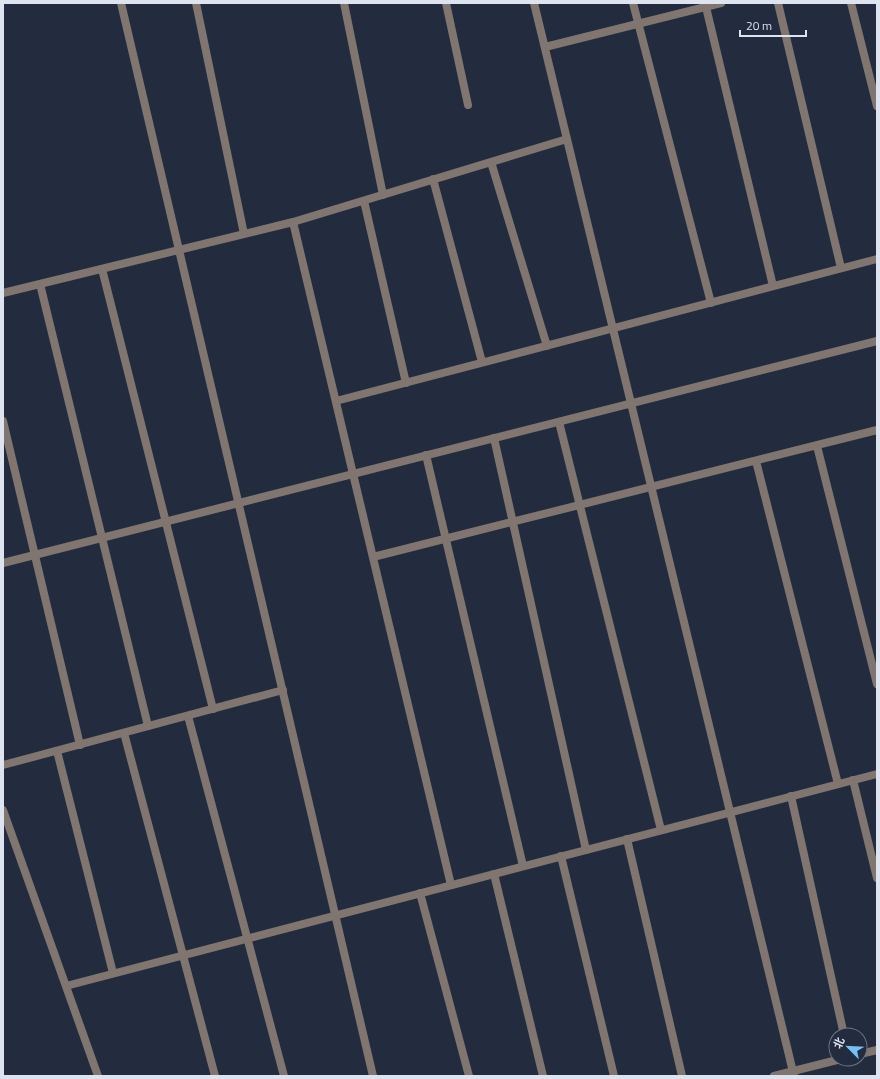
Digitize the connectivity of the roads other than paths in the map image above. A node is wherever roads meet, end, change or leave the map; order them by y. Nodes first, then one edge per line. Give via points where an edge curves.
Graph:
1 (121, 3) edge
2 (196, 3) edge
3 (344, 3) edge
4 (446, 3) edge
5 (534, 3) edge
6 (633, 3) edge
7 (721, 3) edge
8 (778, 3) edge
9 (851, 3) edge
10 (706, 5) edge
11 (638, 24) junction
12 (544, 47) junction
13 (468, 105) dead end
14 (877, 106) edge
15 (567, 139) junction
16 (491, 162) junction
17 (433, 179) junction
18 (383, 195) junction
19 (364, 201) junction
20 (293, 222) junction
21 (244, 234) junction
22 (179, 250) junction
23 (877, 259) edge
24 (841, 268) junction
25 (102, 269) junction
26 (40, 284) junction
27 (773, 286) junction
28 (3, 293) edge
29 (711, 302) junction
30 (613, 328) junction
31 (877, 341) edge
32 (547, 346) junction
33 (482, 362) junction
34 (406, 382) junction
35 (336, 401) junction
36 (631, 404) junction
37 (3, 422) edge
38 (559, 422) junction
39 (877, 430) edge
40 (494, 438) junction
41 (817, 446) junction
42 (426, 455) junction
43 (756, 461) junction
44 (353, 474) junction
45 (651, 487) junction
46 (238, 503) junction
47 (580, 505) junction
48 (165, 521) junction
49 (512, 522) junction
50 (102, 538) junction
51 (446, 539) junction
52 (35, 555) junction
53 (373, 557) junction
54 (3, 563) edge
55 (877, 684) edge
56 (283, 690) junction
57 (213, 709) junction
58 (188, 716) junction
59 (148, 726) junction
60 (124, 733) junction
61 (80, 745) junction
62 (57, 751) junction
63 (3, 765) edge
64 (877, 774) edge
65 (853, 780) junction
66 (838, 784) junction
67 (791, 796) junction
68 (3, 810) edge
69 (730, 812) junction
70 (661, 830) junction
71 (627, 839) junction
72 (586, 850) junction
73 (561, 856) junction
74 (522, 866) junction
75 (494, 874) junction
76 (877, 878) edge
77 (451, 885) junction
78 (420, 893) junction
79 (336, 915) junction
80 (247, 938) junction
81 (183, 955) junction
82 (113, 973) junction
83 (66, 986) junction
84 (842, 1027) edge
85 (828, 1063) edge
86 (793, 1073) edge
87 (98, 1076) edge
88 (215, 1076) edge
89 (284, 1076) edge
90 (373, 1076) edge
91 (469, 1076) edge
92 (543, 1076) edge
93 (614, 1076) edge
94 (682, 1076) edge
95 (774, 1076) edge

1 - 22 street
2 - 21 street
3 - 18 street
4 - 13 street
5 - 12 street
6 - 11 street
7 - 10 street
8 - 24 street
9 - 14 street
10 - 11 street
10 - 27 street
11 - 12 street
11 - 29 street
12 - 15 street
15 - 16 street
15 - 30 street
16 - 17 street
16 - 32 street
17 - 18 street
17 - 33 street
18 - 19 street
19 - 20 street
19 - 34 street
20 - 21 street
20 - 35 street
21 - 22 street
22 - 25 street
22 - 46 street
23 - 24 street
24 - 27 street
25 - 26 street
25 - 48 street
26 - 28 street
26 - 50 street
27 - 29 street
29 - 30 street
30 - 32 street
30 - 36 street
31 - 36 street
32 - 33 street
33 - 34 street
34 - 35 street
35 - 44 street
36 - 38 street
36 - 45 street
37 - 52 street
38 - 40 street
38 - 47 street
39 - 41 street
40 - 42 street
40 - 49 street
41 - 43 street
41 - 55 street
42 - 44 street
42 - 51 street
43 - 45 street
43 - 66 street
44 - 46 street
44 - 53 street
45 - 47 street
45 - 69 street
46 - 48 street
46 - 56 street
47 - 49 street
47 - 70 street
48 - 50 street
48 - 57 street
49 - 51 street
49 - 72 street
50 - 52 street
50 - 59 street
51 - 53 street
51 - 74 street
52 - 54 street
52 - 61 street
53 - 77 street
56 - 57 street
56 - 79 street
57 - 58 street
58 - 59 street
58 - 80 street
59 - 60 street
60 - 61 street
60 - 81 street
61 - 62 street
62 - 63 street
62 - 82 street
64 - 65 street
65 - 66 street
65 - 76 street
66 - 67 street
67 - 69 street
67 - 84 street
68 - 83 street
69 - 70 street
69 - 86 street
70 - 71 street
71 - 72 street
71 - 94 street
72 - 73 street
73 - 74 street
73 - 93 street
74 - 75 street
75 - 77 street
75 - 92 street
77 - 78 street
78 - 79 street
78 - 91 street
79 - 80 street
79 - 90 street
80 - 81 street
80 - 89 street
81 - 82 street
81 - 88 street
82 - 83 street
83 - 87 street
85 - 86 street
86 - 95 street

